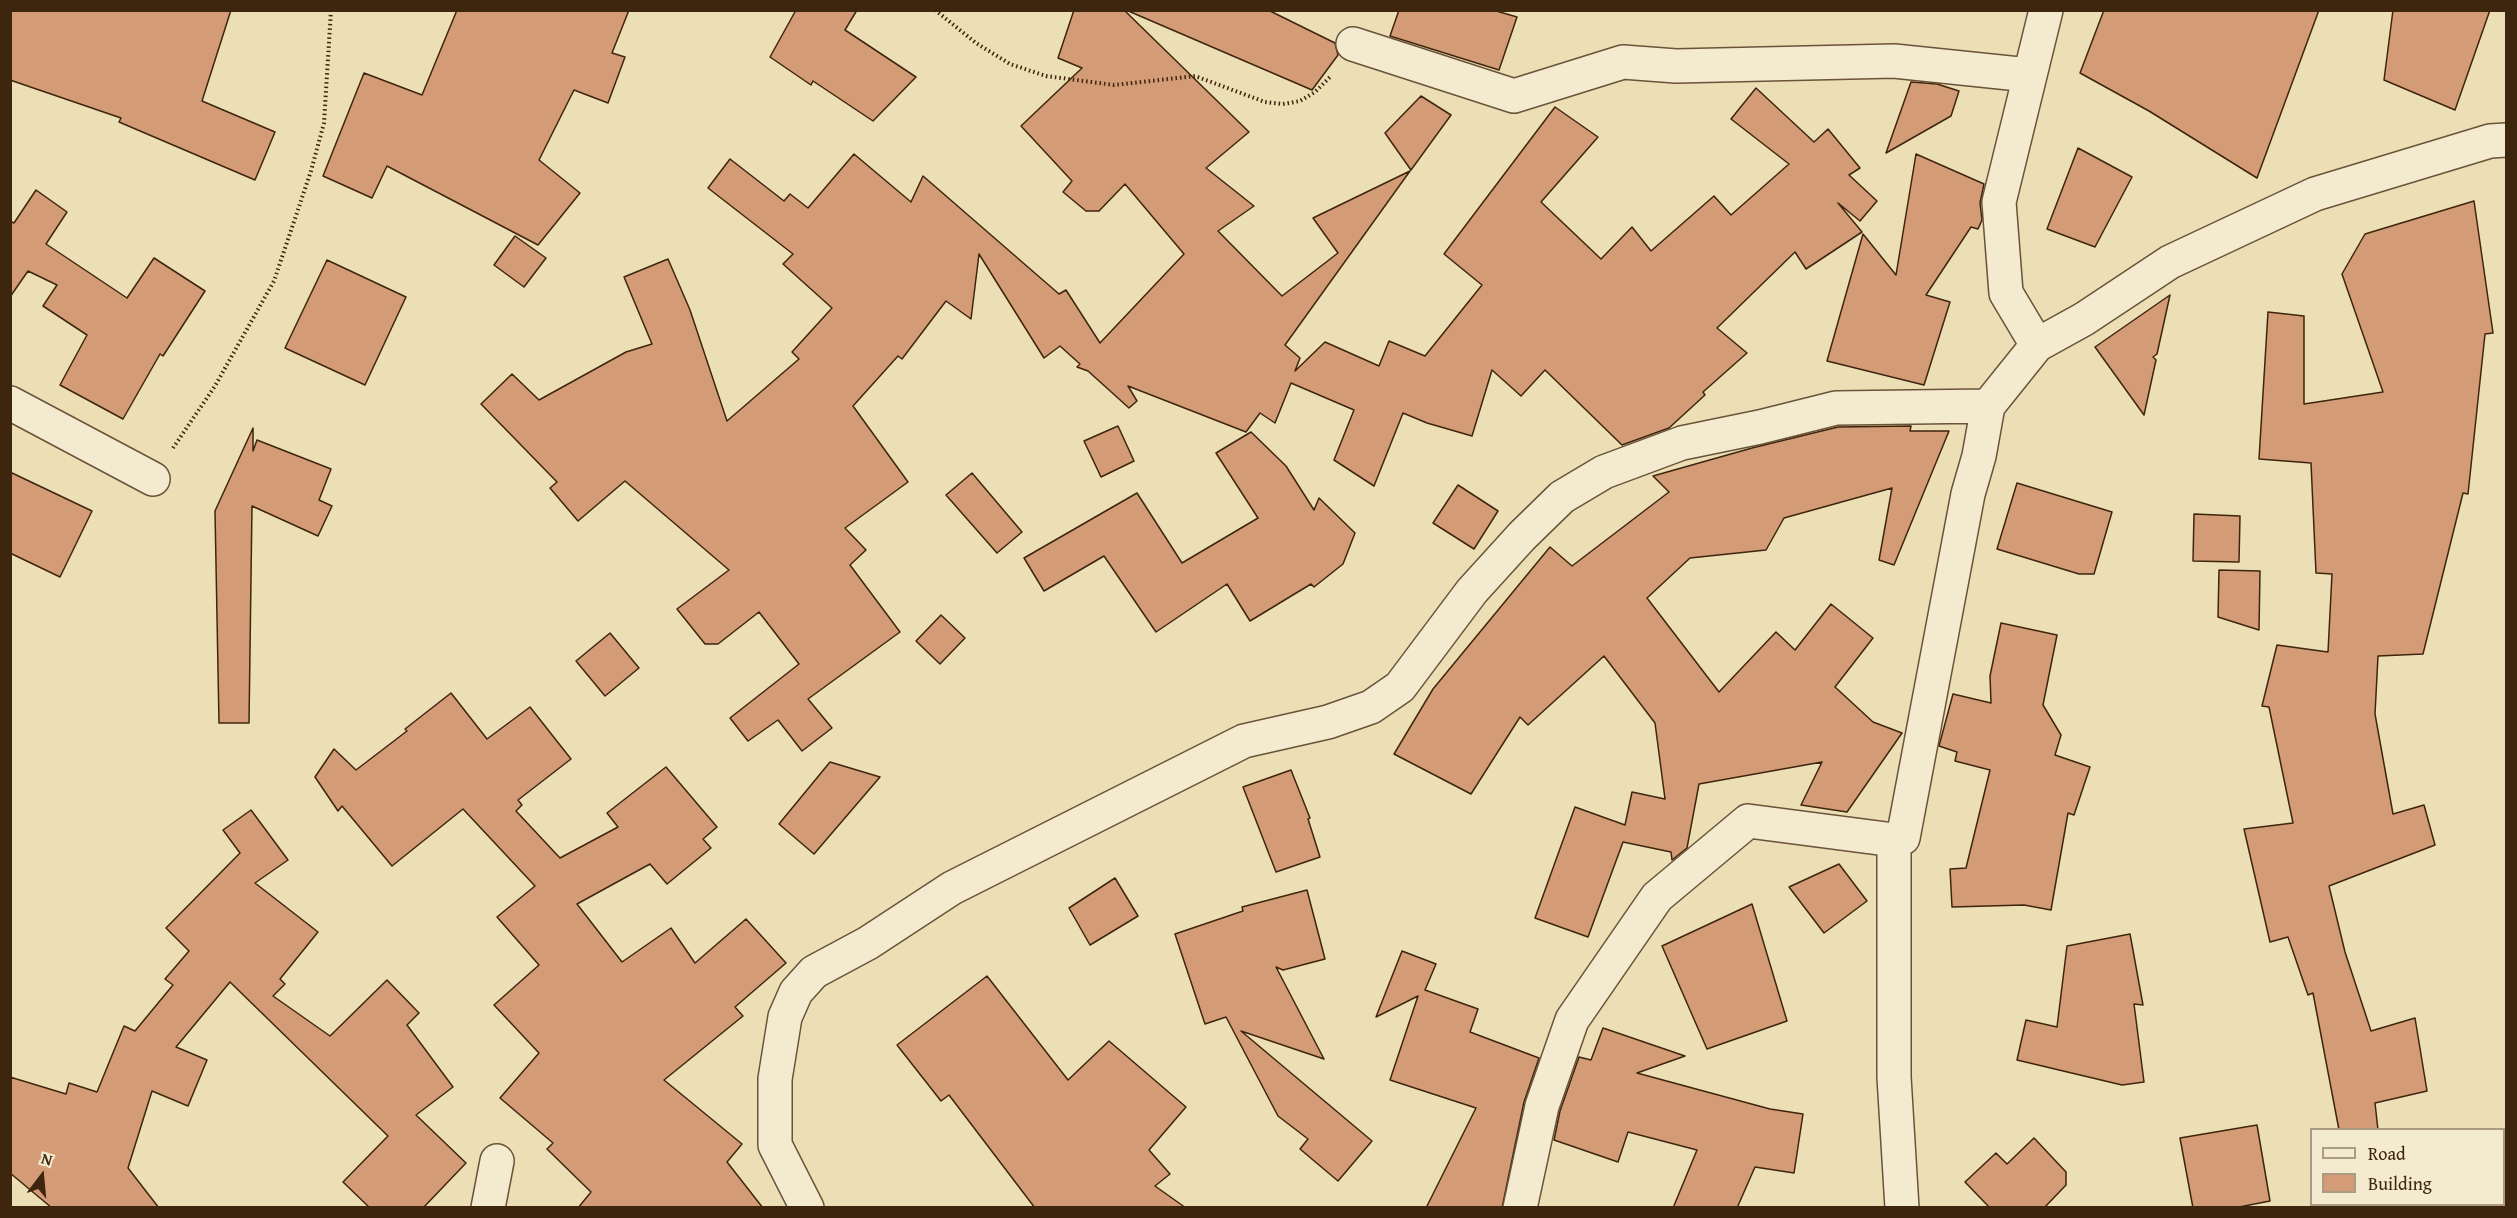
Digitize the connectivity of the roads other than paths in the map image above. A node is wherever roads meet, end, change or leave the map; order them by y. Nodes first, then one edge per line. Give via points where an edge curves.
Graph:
1 (2046, 10) edge
2 (1353, 44) dead end
3 (2029, 75) junction
4 (2506, 140) edge
5 (2037, 345) junction
6 (10, 403) edge
7 (1988, 406) junction
8 (153, 478) road end
9 (1894, 840) junction
10 (497, 1161) dead end
11 (488, 1208) edge
12 (807, 1208) edge
13 (1520, 1208) edge
14 (1902, 1208) edge

1 - 3 street
2 - 3 street via 1514,96 1623,62 1676,66 1894,62
3 - 5 street via 1999,202 2006,293
4 - 5 street via 2490,141 2315,194 2170,262
5 - 7 street
6 - 8 street
7 - 9 street via 1903,838
7 - 12 street via 1836,408 1682,443 1604,472 1562,497 1522,536 1472,591 1400,687 1371,707 1328,722 1244,741 952,888 868,943 814,972 796,992 785,1017 775,1079 775,1145
9 - 13 street via 1748,821 1657,897 1572,1020 1542,1106
9 - 14 street via 1894,1077
10 - 11 street

